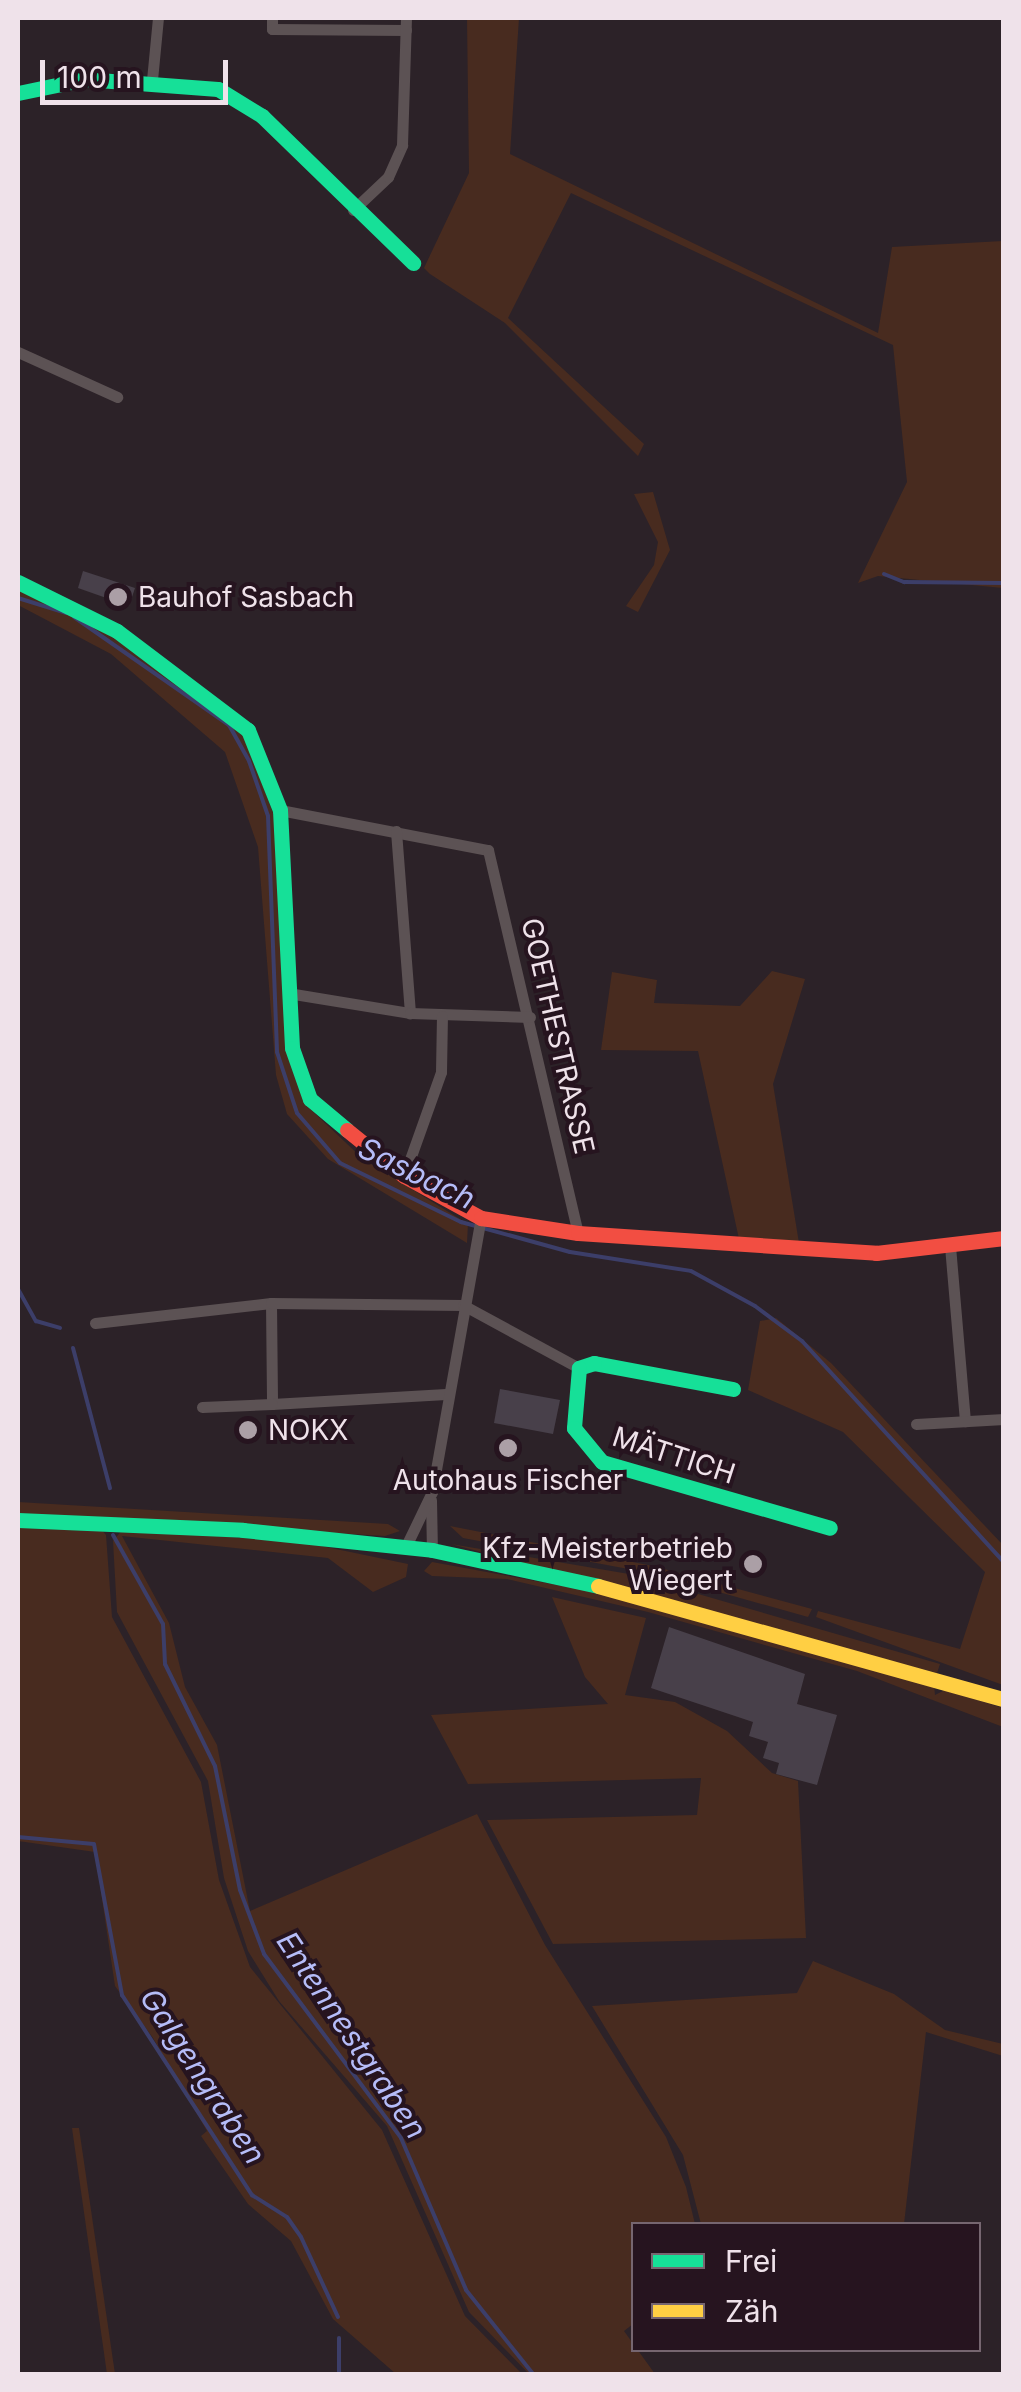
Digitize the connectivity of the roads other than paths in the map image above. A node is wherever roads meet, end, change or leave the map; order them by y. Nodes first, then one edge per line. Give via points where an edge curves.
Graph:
1 (158, 18) edge
2 (272, 18) edge
3 (406, 24) edge
4 (152, 80) junction
5 (18, 94) edge
6 (353, 210) junction
7 (413, 263) dead end
8 (18, 352) edge
9 (117, 397) dead end
10 (18, 582) edge
11 (280, 810) junction
12 (396, 831) junction
13 (294, 994) junction
14 (410, 1013) junction
15 (442, 1016) junction
16 (530, 1017) junction
17 (404, 1176) junction
18 (481, 1221) junction
19 (578, 1233) junction
20 (1004, 1238) edge
21 (950, 1246) junction
22 (271, 1303) junction
23 (463, 1305) junction
24 (95, 1324) dead end
25 (579, 1368) junction
26 (733, 1389) dead end
27 (446, 1394) junction
28 (272, 1404) junction
29 (202, 1407) dead end
30 (1004, 1419) edge
31 (966, 1421) junction
32 (916, 1424) dead end
33 (432, 1492) junction
34 (18, 1520) edge
35 (830, 1528) dead end
36 (406, 1546) junction
37 (432, 1550) junction
38 (1004, 1700) edge

1 - 4 street
2 - 3 street via 272,29
3 - 6 street via 402,145 388,177
4 - 5 street via 85,79
4 - 6 street via 218,89 262,116
6 - 7 street
8 - 9 street
10 - 11 street via 117,632 230,712 262,754
11 - 12 street
11 - 13 street
12 - 14 street
12 - 16 street, GOETHESTRASSE via 488,850
13 - 14 street
13 - 17 street via 292,1048 310,1098
14 - 15 street
15 - 16 street
15 - 17 street via 442,1072
16 - 19 street, GOETHESTRASSE
17 - 18 street
18 - 19 street
18 - 23 street
19 - 21 street via 876,1253
20 - 21 street
21 - 31 street
22 - 23 street
22 - 24 street
22 - 28 street
23 - 25 street
23 - 27 street
25 - 26 street via 594,1364
25 - 35 street, MÄTTICH via 574,1428 602,1462
27 - 28 street
27 - 33 street
28 - 29 street
30 - 31 street
31 - 32 street
33 - 36 street
33 - 37 street
34 - 36 street
36 - 37 street
37 - 38 street via 653,1598

